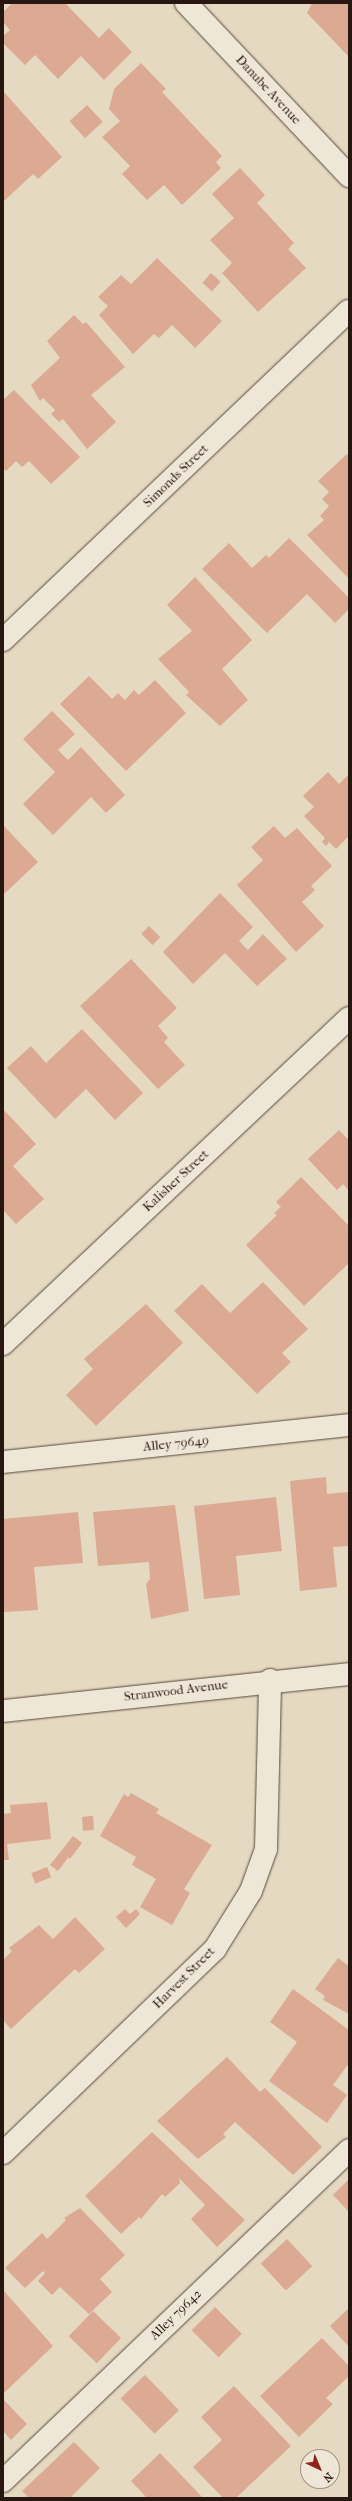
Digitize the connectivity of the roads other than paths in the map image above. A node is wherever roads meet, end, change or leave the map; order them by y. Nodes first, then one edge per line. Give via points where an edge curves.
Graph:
1 (186, 3) edge
2 (349, 176) edge
3 (349, 311) edge
4 (3, 640) edge
5 (349, 1018) edge
6 (3, 1344) edge
7 (349, 1424) edge
8 (3, 1462) edge
9 (349, 1674) edge
10 (270, 1680) junction
11 (3, 1711) edge
12 (349, 2150) edge
13 (3, 2153) edge
14 (3, 2480) edge

1 - 2 street, Danube Avenue
3 - 4 street, Simonds Street
5 - 6 street, Kalisher Street
7 - 8 street, Alley 79649
9 - 10 street, Stranwood Avenue
10 - 11 street, Stranwood Avenue
10 - 13 street, Harvest Street via 266,1849 252,1891 215,1949
12 - 14 street, Alley 79642

